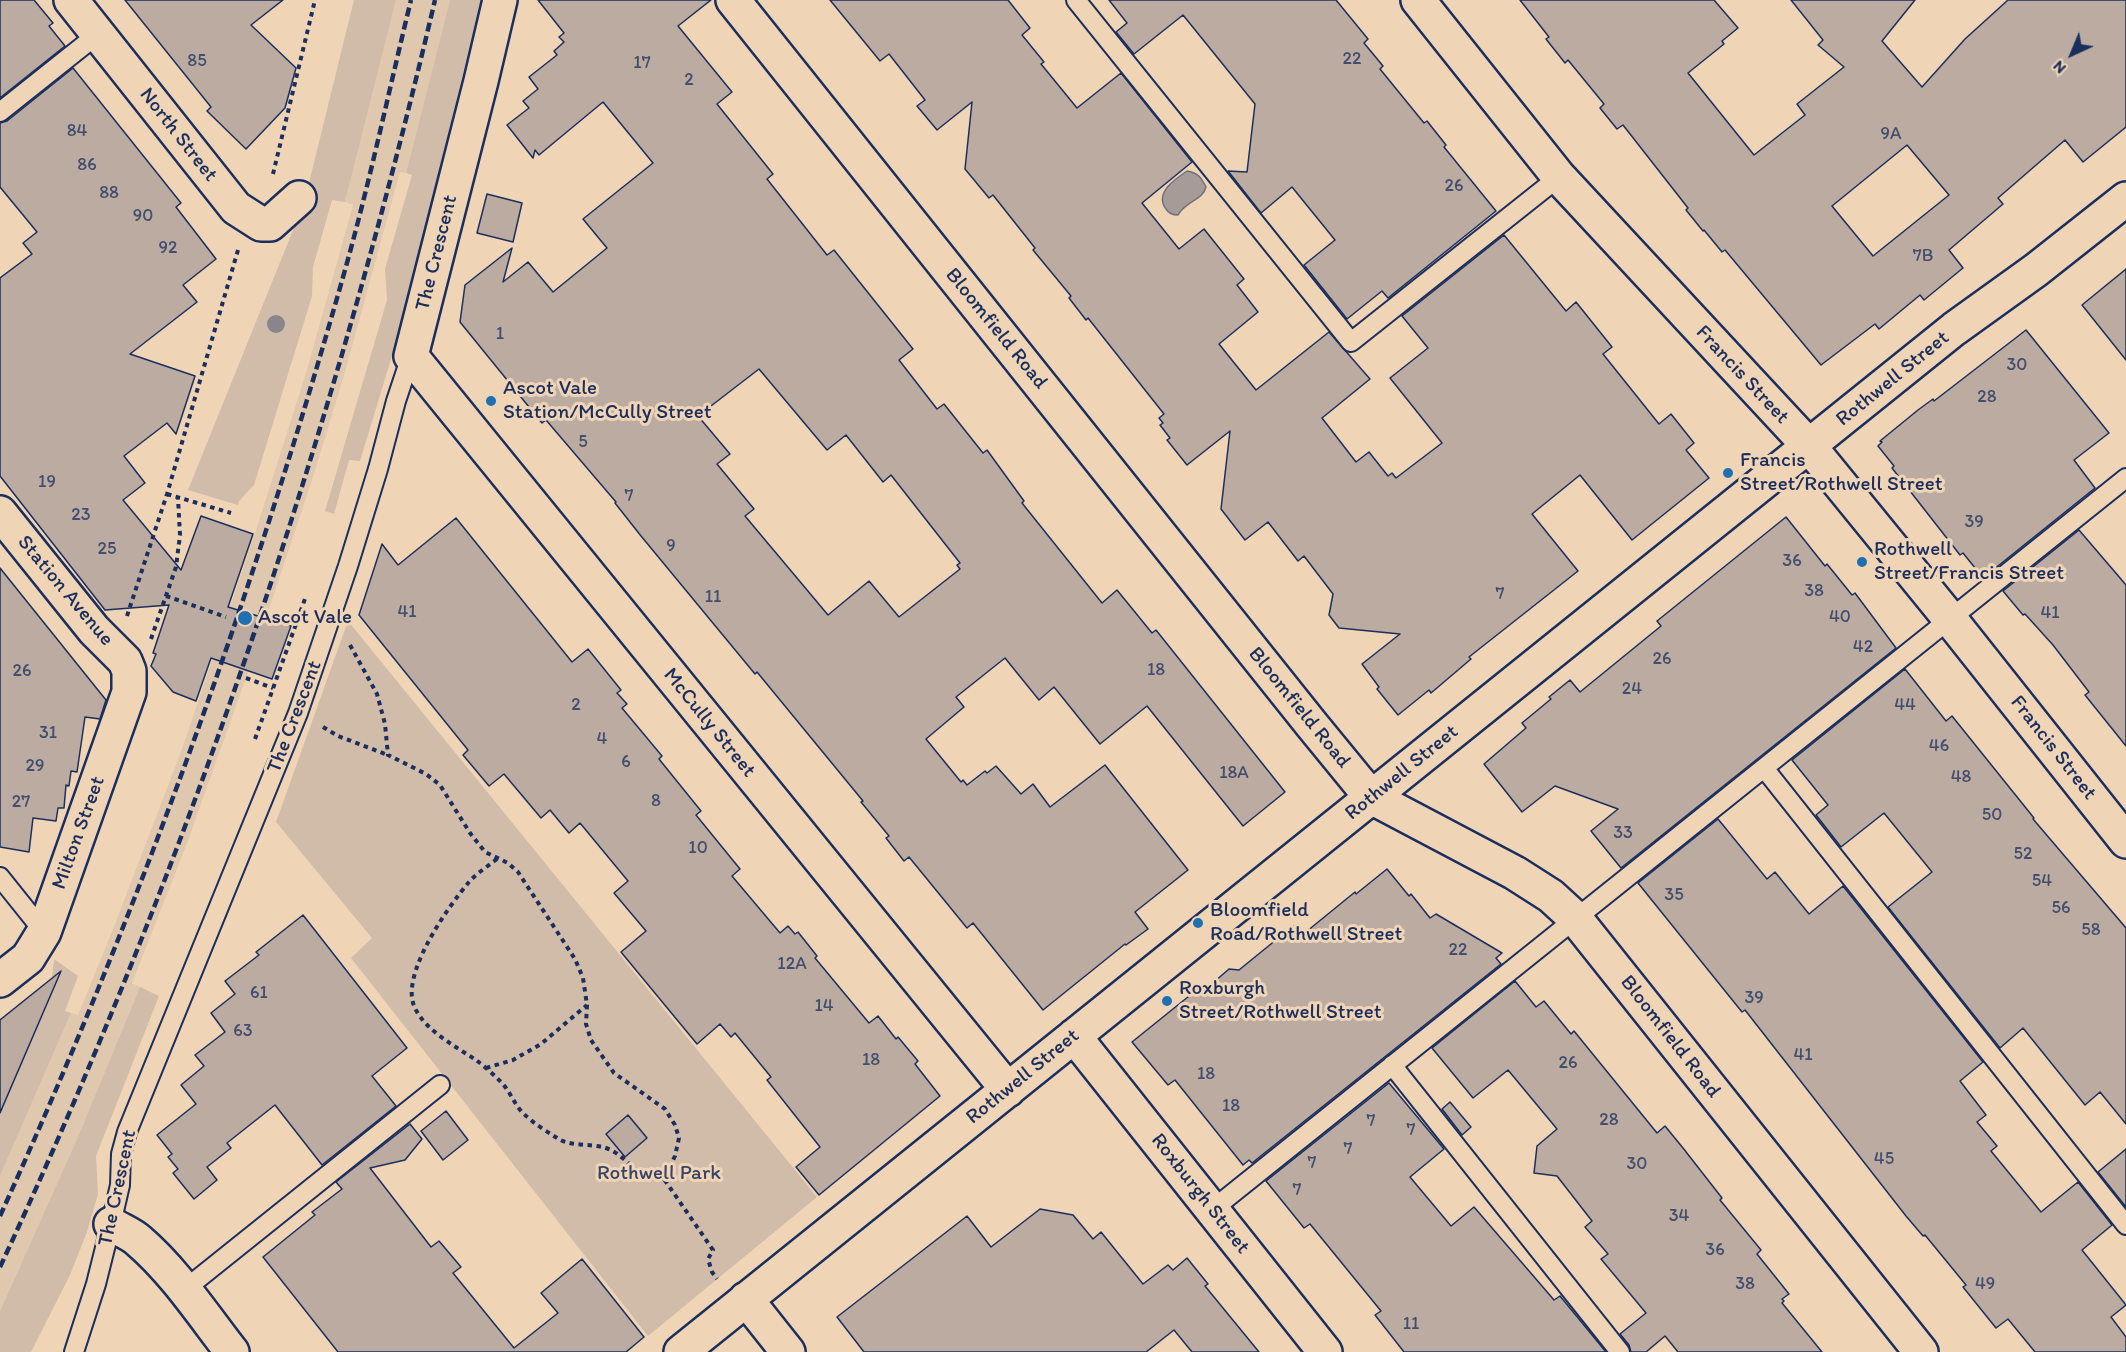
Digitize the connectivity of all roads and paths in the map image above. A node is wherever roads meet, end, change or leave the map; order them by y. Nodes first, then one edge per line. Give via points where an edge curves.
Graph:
1 (71, 0) edge
2 (315, 0) edge
3 (500, 0) edge
4 (733, 0) edge
5 (1076, 0) edge
6 (1418, 0) edge
7 (98, 34) junction
8 (0, 112) edge
9 (1559, 177) junction
10 (299, 198) dead end
11 (2126, 199) edge
12 (255, 221) junction
13 (411, 356) junction
14 (1809, 446) junction
15 (2126, 478) edge
16 (167, 494) junction
17 (178, 498) junction
18 (0, 513) edge
19 (231, 513) dead end
20 (166, 596) junction
21 (226, 617) dead end
22 (1950, 619) junction
23 (330, 622) junction
24 (124, 625) dead end
25 (138, 659) junction
26 (282, 662) dead end
27 (246, 678) dead end
28 (273, 688) junction
29 (298, 713) junction
30 (263, 715) dead end
31 (388, 755) junction
32 (1764, 768) junction
33 (1371, 797) junction
34 (2126, 841) edge
35 (497, 859) junction
36 (0, 877) edge
37 (1575, 918) junction
38 (44, 932) junction
39 (0, 980) edge
40 (587, 1005) junction
41 (1074, 1036) junction
42 (1392, 1065) junction
43 (485, 1068) junction
44 (440, 1085) dead end
45 (1008, 1090) junction
46 (664, 1179) junction
47 (1213, 1209) junction
48 (111, 1224) junction
49 (2126, 1225) edge
50 (184, 1290) junction
51 (733, 1291) junction
52 (74, 1352) edge
53 (232, 1352) edge
54 (681, 1352) edge
55 (788, 1352) edge
56 (1325, 1352) edge
57 (1620, 1352) edge
58 (1920, 1352) edge

1 - 7 street, North Street
2 - 12 path
3 - 13 street, The Crescent
4 - 33 street, Bloomfield Road
5 - 9 lane via 1351,342
6 - 9 street, Francis Street
7 - 8 lane
7 - 12 street, North Street via 236,208
9 - 14 street, Francis Street
10 - 12 street via 270,224
11 - 14 street, Rothwell Street via 1954,329
12 - 16 path
13 - 23 lane, The Crescent
13 - 45 street, McCully Street
14 - 22 street, Francis Street
14 - 33 street, Rothwell Street
15 - 22 lane
16 - 17 path
16 - 24 path
17 - 19 path
17 - 20 path via 180,535 176,567
18 - 25 street, Station Avenue via 94,630 125,661
20 - 21 path
20 - 25 path
22 - 32 lane
22 - 34 street, Francis Street
23 - 29 lane, The Crescent
23 - 31 path via 350,646 377,694
25 - 38 street, Milton Street
26 - 28 path
27 - 28 path
28 - 30 path
29 - 31 path via 338,736
29 - 48 lane, The Crescent via 127,1132
31 - 35 path via 440,785 484,852
32 - 37 lane
32 - 49 lane
33 - 37 street, Bloomfield Road via 1515,873 1551,896
33 - 41 street, Rothwell Street
35 - 40 path via 518,872 575,959
35 - 43 path via 471,880 442,916 425,949 412,997 416,1010 432,1029
36 - 38 lane
37 - 42 lane
37 - 58 street, Bloomfield Road
38 - 39 street, Milton Street via 28,958
40 - 43 path via 541,1044 513,1060
40 - 46 path via 586,1024 591,1040 614,1073 665,1109 675,1125 679,1138
41 - 45 street, Rothwell Street
41 - 47 street, Roxburgh Street
42 - 47 lane
42 - 57 lane
43 - 46 path via 503,1083 523,1113 560,1140 608,1148 640,1174
44 - 50 lane
45 - 51 street, Rothwell Street
46 - 51 path via 713,1250 708,1259 712,1272
47 - 56 street, Roxburgh Street
48 - 50 street via 138,1239
48 - 52 lane, The Crescent
50 - 53 street
51 - 54 street, Rothwell Street
51 - 55 street

